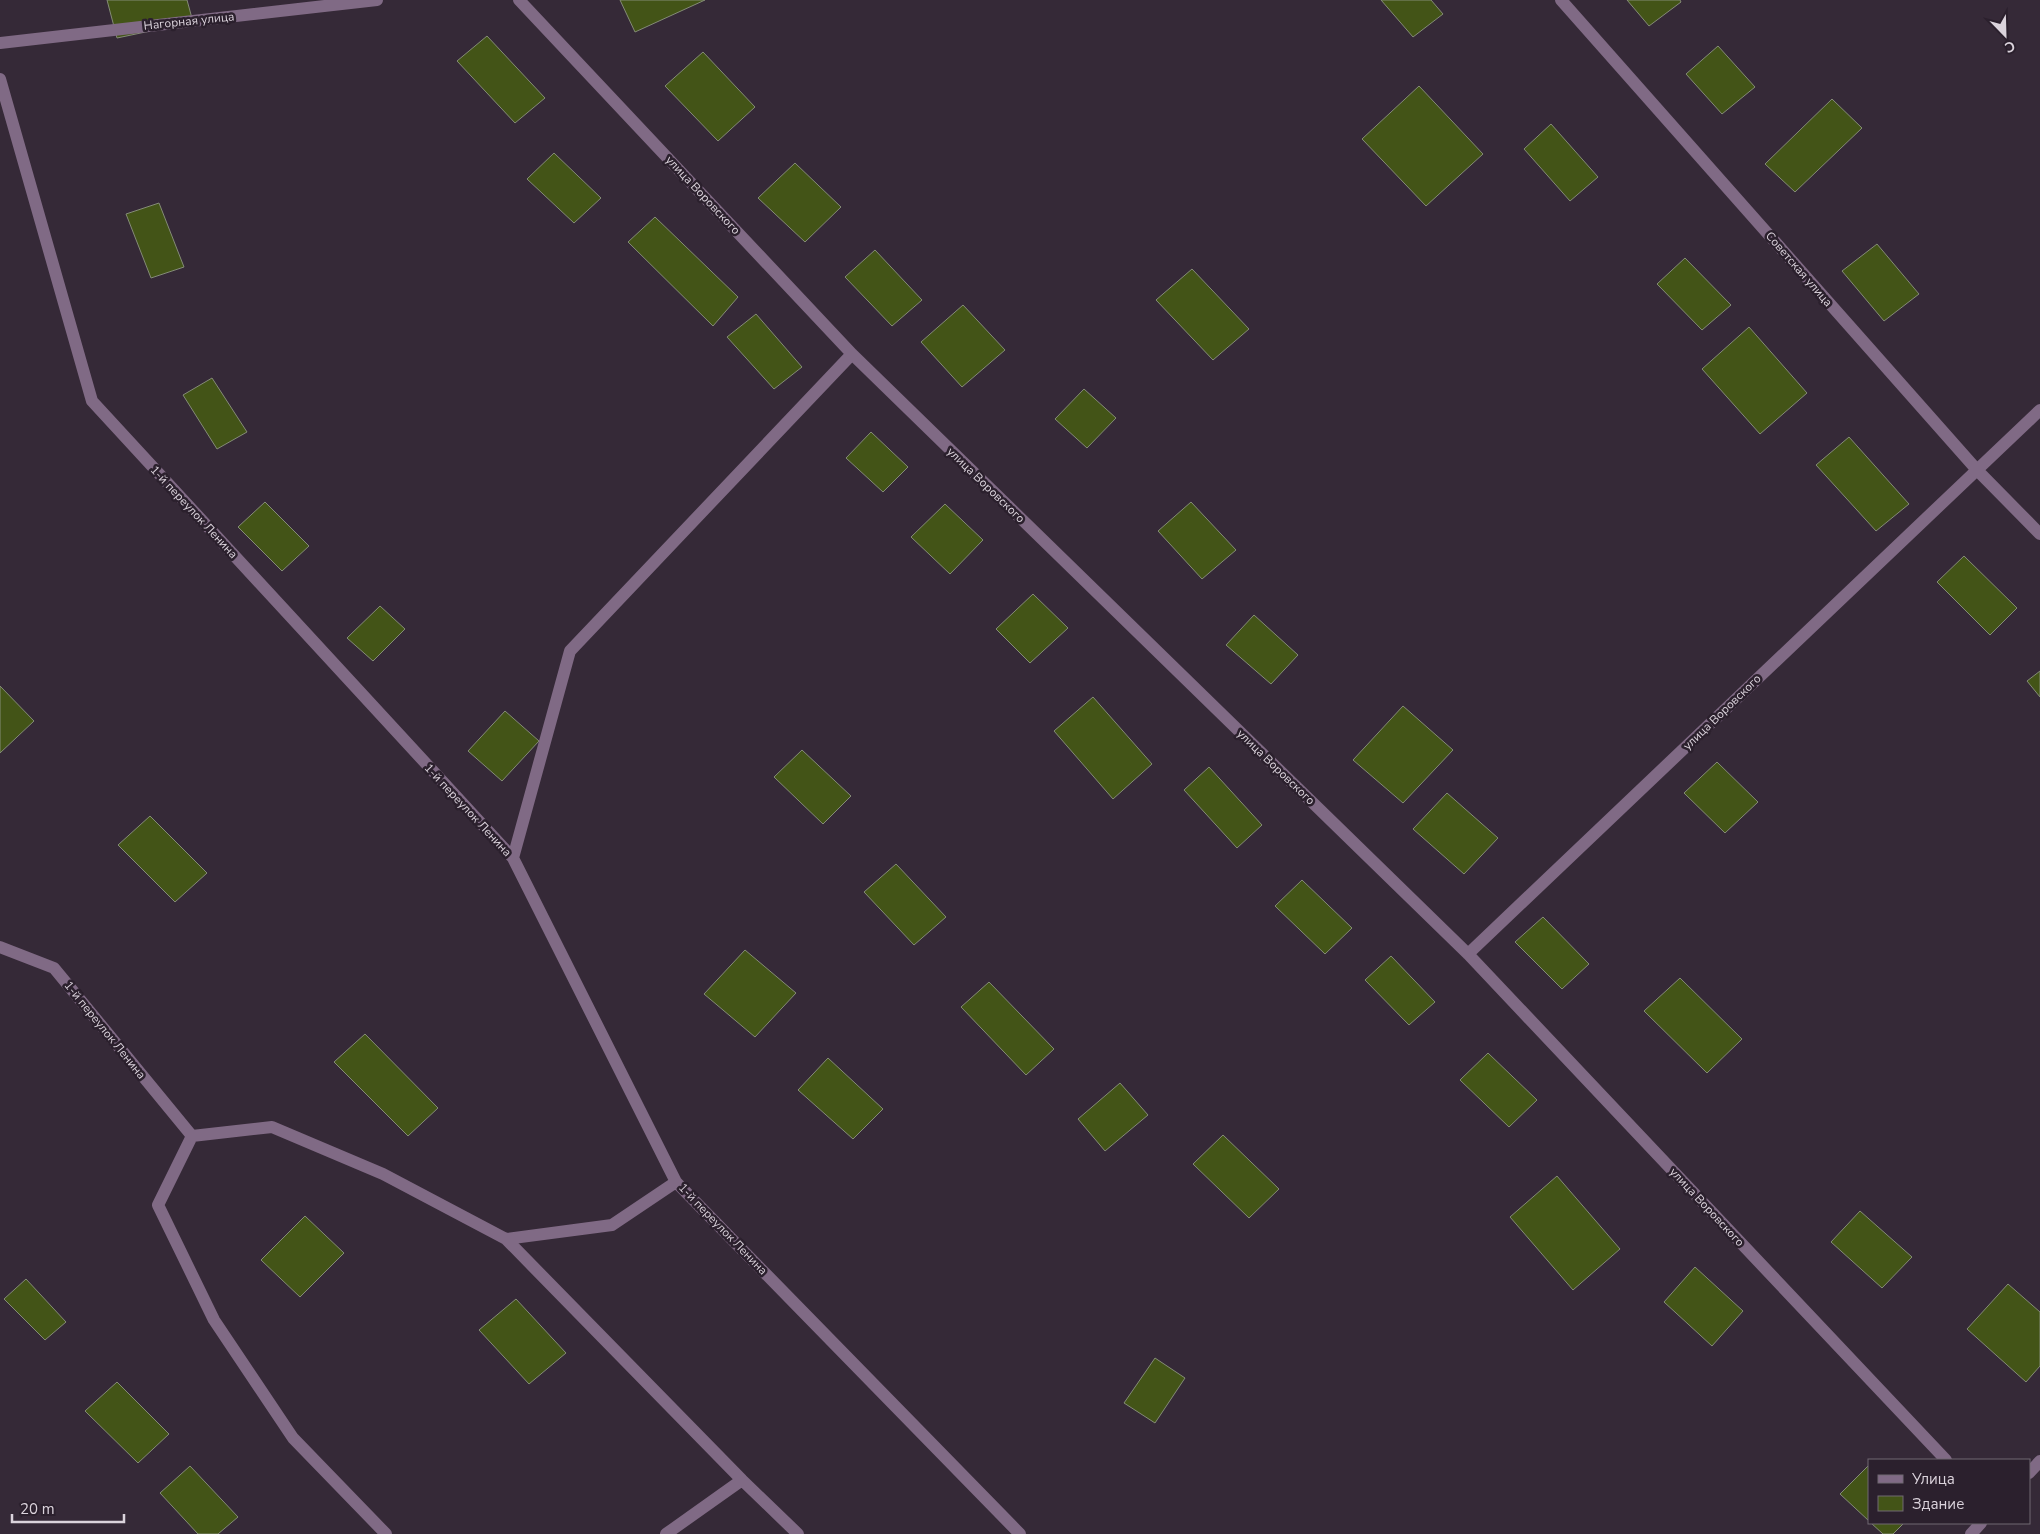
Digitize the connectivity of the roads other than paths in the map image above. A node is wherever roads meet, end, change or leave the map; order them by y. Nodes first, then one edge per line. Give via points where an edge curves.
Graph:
1 (377, 0) edge
2 (519, 0) edge
3 (1561, 0) edge
4 (0, 43) edge
5 (0, 79) edge
6 (852, 354) junction
7 (2040, 410) edge
8 (1976, 470) junction
9 (2040, 534) edge
10 (513, 858) junction
11 (0, 947) edge
12 (1468, 954) junction
13 (192, 1136) junction
14 (676, 1182) junction
15 (506, 1239) junction
16 (1945, 1459) edge
17 (2040, 1461) edge
18 (2030, 1472) edge
19 (742, 1480) junction
20 (1980, 1524) edge
21 (386, 1534) edge
22 (666, 1534) edge
23 (798, 1534) edge
24 (1020, 1534) edge
25 (1971, 1534) edge

1 - 4 street, Нагорная улица
2 - 6 street, улица Воровского
3 - 8 street, Советская улица
5 - 10 street, 1-й переулок Ленина via 92,401
6 - 10 street via 570,651
6 - 12 street, улица Воровского
7 - 8 street, улица Воровского
8 - 9 street, Советская улица
8 - 12 street, улица Воровского
10 - 14 street, 1-й переулок Ленина
11 - 13 street, 1-й переулок Ленина via 54,968
12 - 16 street, улица Воровского
13 - 15 street via 272,1127 383,1174
13 - 21 street via 158,1205 210,1311 293,1438
14 - 15 street via 612,1225
14 - 24 street, 1-й переулок Ленина
15 - 19 street
17 - 18 street
19 - 22 street
19 - 23 street
20 - 25 street

